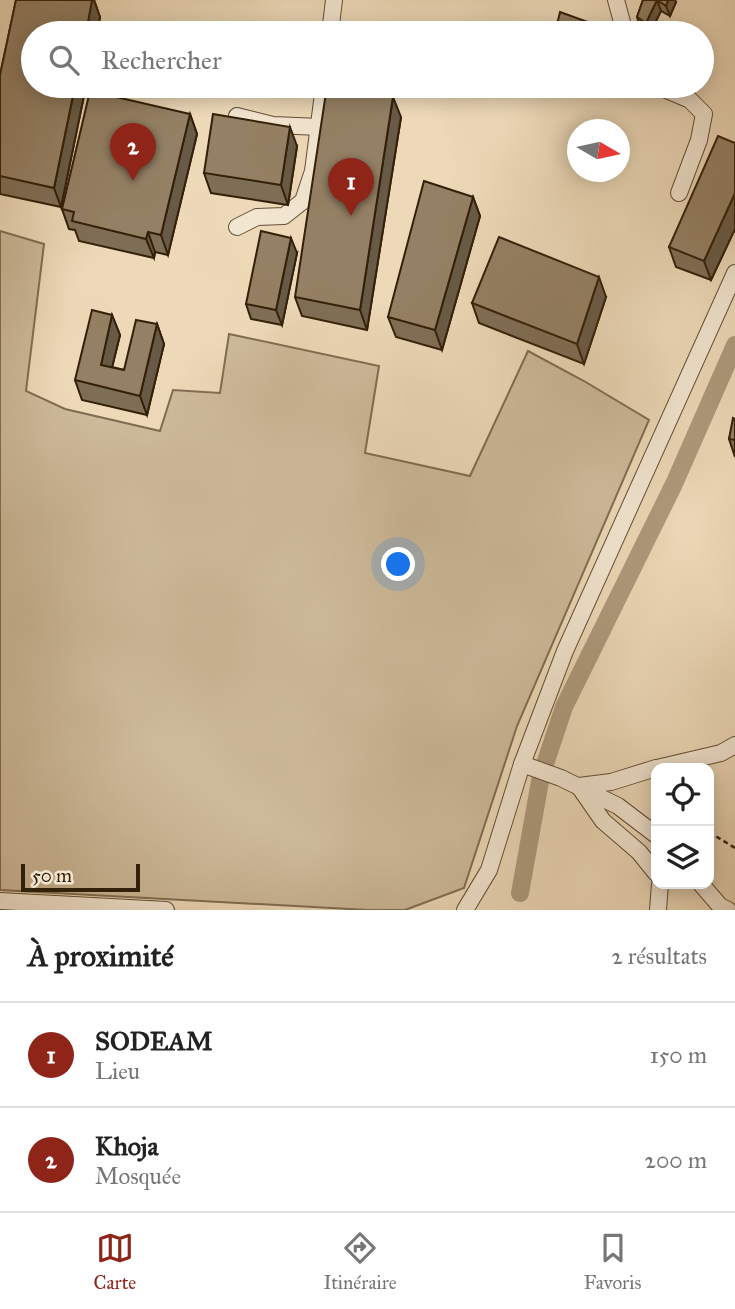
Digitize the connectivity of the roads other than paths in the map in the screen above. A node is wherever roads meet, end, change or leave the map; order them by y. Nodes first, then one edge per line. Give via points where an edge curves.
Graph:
1 (334, 0) edge
2 (616, 0) edge
3 (331, 21) edge
4 (622, 21) edge
5 (323, 98) edge
6 (686, 98) edge
7 (237, 116) edge
8 (320, 127) junction
9 (679, 193) dead end
10 (237, 227) dead end
11 (735, 273) edge
12 (735, 745) edge
13 (678, 763) edge
14 (527, 766) junction
15 (651, 770) edge
16 (579, 786) junction
17 (651, 831) edge
18 (651, 867) edge
19 (660, 889) edge
20 (705, 889) edge
21 (0, 901) edge
22 (166, 910) edge
23 (465, 910) edge
24 (658, 910) edge
25 (728, 910) edge

1 - 3 street
2 - 4 street
5 - 8 street
6 - 9 street via 704,114
7 - 8 street via 273,125
8 - 10 street via 303,201 284,216 257,217
11 - 14 street via 565,651
12 - 13 street
14 - 16 street
14 - 23 street via 489,870
15 - 16 street
16 - 17 street via 618,806
16 - 18 street via 603,821
19 - 24 street
20 - 25 street
21 - 22 street

